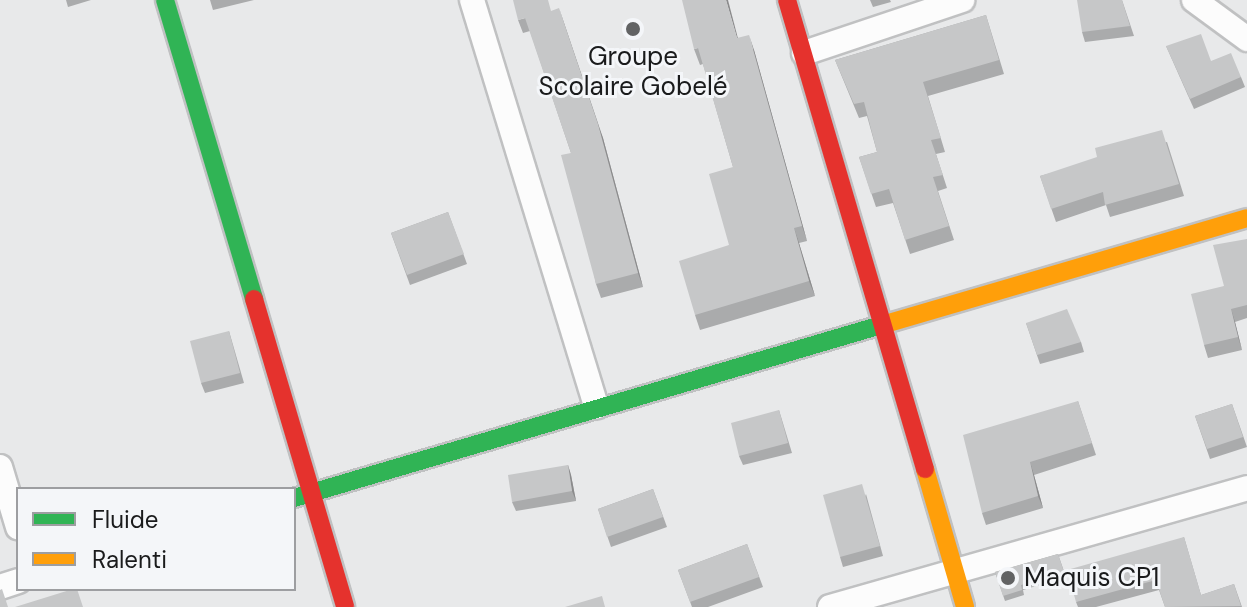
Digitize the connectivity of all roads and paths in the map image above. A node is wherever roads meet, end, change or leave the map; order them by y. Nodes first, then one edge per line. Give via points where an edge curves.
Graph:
1 (165, 0) edge
2 (472, 0) edge
3 (787, 0) edge
4 (962, 0) edge
5 (1194, 0) edge
6 (1247, 39) edge
7 (804, 53) junction
8 (1247, 218) edge
9 (885, 324) junction
10 (596, 406) junction
11 (0, 467) edge
12 (1247, 488) edge
13 (303, 496) edge
14 (16, 520) edge
15 (955, 570) junction
16 (345, 607) edge
17 (830, 607) edge
18 (965, 607) edge

1 - 13 street
2 - 10 street
3 - 7 street
4 - 7 street
5 - 6 street
7 - 9 street
8 - 9 street
9 - 10 street
9 - 15 street
10 - 13 street
11 - 14 street
12 - 15 street
13 - 16 street
15 - 17 street
15 - 18 street

